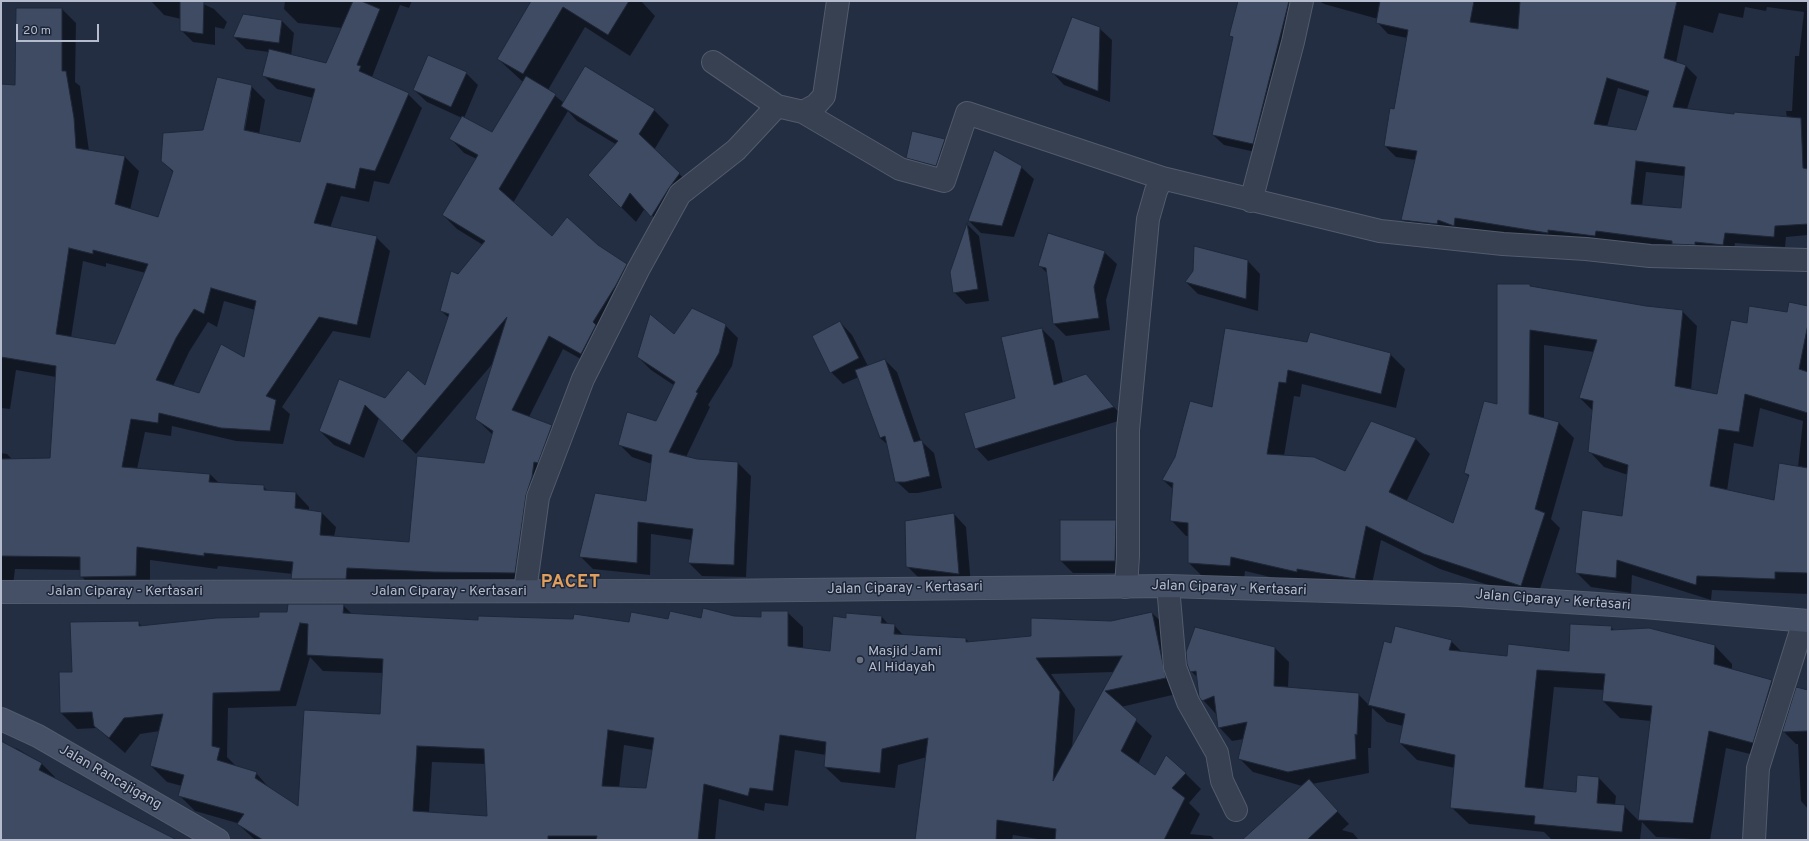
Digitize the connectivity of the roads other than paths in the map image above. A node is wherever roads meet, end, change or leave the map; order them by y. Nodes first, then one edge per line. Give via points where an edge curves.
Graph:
1 (838, 1) edge
2 (1302, 1) edge
3 (713, 62) dead end
4 (777, 106) junction
5 (803, 112) junction
6 (1162, 178) junction
7 (1251, 201) junction
8 (1808, 260) edge
9 (1126, 586) junction
10 (1168, 586) junction
11 (1, 592) edge
12 (525, 592) junction
13 (1806, 621) edge
14 (1, 719) edge
15 (1236, 810) dead end
16 (218, 840) edge
17 (1754, 840) edge

1 - 5 street via 824,96 816,105
2 - 7 street
3 - 4 street
4 - 5 street
4 - 12 street via 736,150 680,194 638,270 583,379 538,497
5 - 6 street via 900,169 944,181 967,114
6 - 7 street
6 - 9 street via 1148,219 1128,430
7 - 8 street via 1380,231 1487,243 1650,256
9 - 10 main road, Jalan Ciparay - Kertasari
9 - 12 main road, Jalan Ciparay - Kertasari
10 - 13 main road, Jalan Ciparay - Kertasari via 1467,596
10 - 15 street via 1176,667 1188,702 1217,753 1222,781 1227,796
11 - 12 main road, Jalan Ciparay - Kertasari
13 - 17 street via 1758,768
14 - 16 main road, Jalan Rancajigang via 38,736

